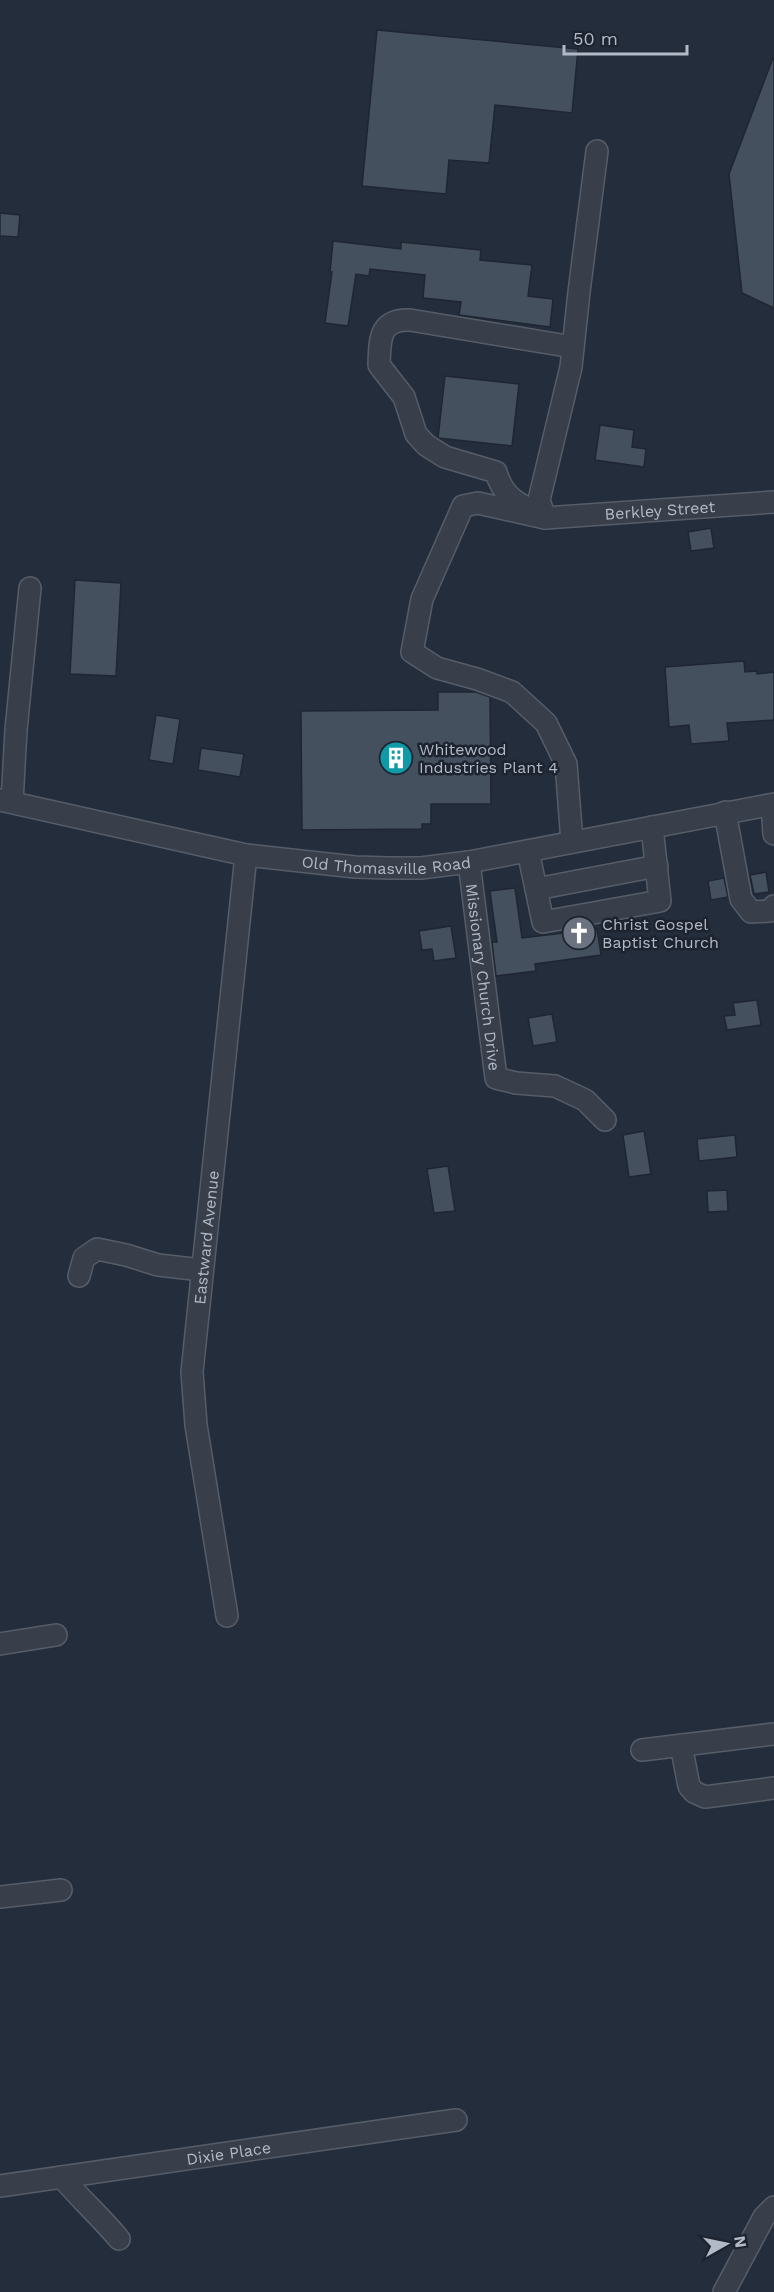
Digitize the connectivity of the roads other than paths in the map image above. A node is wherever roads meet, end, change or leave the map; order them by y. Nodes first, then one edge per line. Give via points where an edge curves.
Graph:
1 (597, 152) dead end
2 (573, 347) junction
3 (774, 502) edge
4 (545, 518) junction
5 (30, 588) dead end
6 (6, 801) edge
7 (773, 804) edge
8 (725, 812) junction
9 (652, 826) junction
10 (774, 834) edge
11 (572, 842) junction
12 (528, 850) junction
13 (246, 855) junction
14 (469, 862) junction
15 (657, 866) junction
16 (536, 889) junction
17 (774, 906) edge
18 (605, 1120) dead end
19 (202, 1270) junction
20 (79, 1276) dead end
21 (227, 1616) dead end
22 (56, 1635) dead end
23 (0, 1644) edge
24 (774, 1734) edge
25 (681, 1745) junction
26 (642, 1750) dead end
27 (774, 1788) edge
28 (61, 1890) dead end
29 (0, 1897) edge
30 (456, 2120) dead end
31 (62, 2177) junction
32 (0, 2186) edge
33 (774, 2207) edge
34 (119, 2239) dead end
35 (724, 2292) edge

1 - 2 street
2 - 4 street via 539,500
2 - 4 street via 410,320 387,325 379,342 378,364 404,397 416,434 426,445 446,457 496,472 500,486 511,500
3 - 4 street, Berkley Street
4 - 11 street, Berkley Street via 478,503 462,506 422,599 412,652 437,668 512,692 546,723 566,764
5 - 6 street
6 - 13 street, Old Thomasville Road
7 - 8 street, Old Thomasville Road
7 - 10 street
8 - 9 street, Old Thomasville Road
8 - 17 street via 741,899 751,912 770,911
9 - 11 street, Old Thomasville Road
9 - 15 street
11 - 12 street, Old Thomasville Road
12 - 14 street, Old Thomasville Road
12 - 16 street
13 - 14 street, Old Thomasville Road via 355,867 421,868
13 - 19 street, Eastward Avenue
14 - 18 street, Missionary Church Drive via 496,1078 555,1086 585,1100
15 - 16 street
15 - 16 street via 660,902 543,922
19 - 20 street via 158,1265 96,1249 84,1258
19 - 21 street, Eastward Avenue via 192,1372 196,1425
22 - 23 street
24 - 25 street
25 - 26 street
25 - 27 street via 689,1786 694,1792 705,1797
28 - 29 street
30 - 31 street, Dixie Place
31 - 32 street, Dixie Place
31 - 34 street
33 - 35 street via 764,2217

